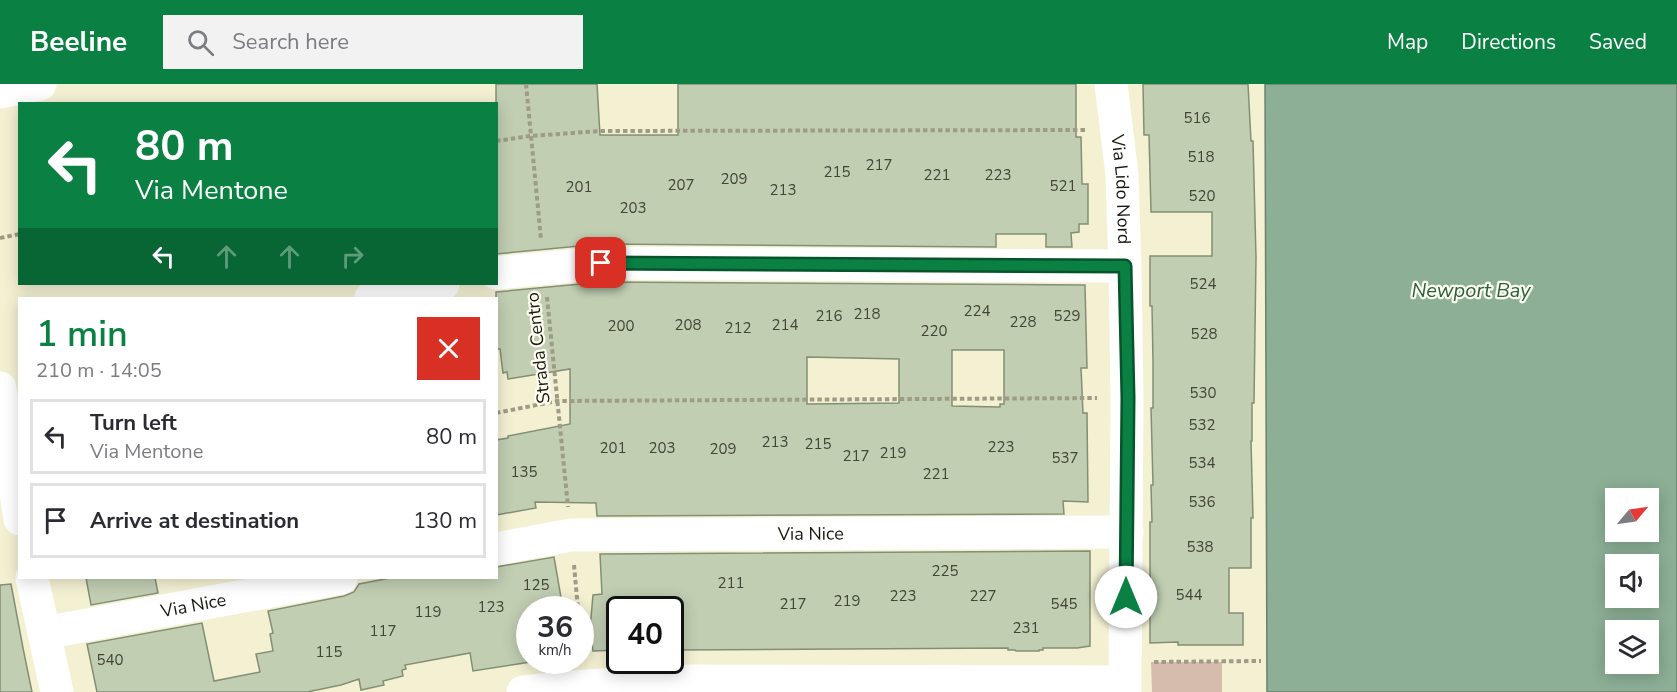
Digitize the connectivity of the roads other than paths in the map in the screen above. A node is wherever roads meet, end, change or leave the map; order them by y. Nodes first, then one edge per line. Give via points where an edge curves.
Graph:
1 (40, 84) edge
2 (1111, 84) edge
3 (0, 92) edge
4 (1125, 266) junction
5 (498, 273) edge
6 (438, 285) edge
7 (376, 297) edge
8 (18, 372) edge
9 (0, 376) edge
10 (0, 388) edge
11 (18, 506) edge
12 (1127, 532) junction
13 (498, 549) edge
14 (32, 579) edge
15 (336, 579) edge
16 (44, 633) junction
17 (1125, 679) edge
18 (57, 692) edge
19 (523, 692) edge

1 - 3 street
2 - 4 street, Via Lido Nord via 1122,175
4 - 5 street via 601,263
4 - 12 street, Via Lido Nord
6 - 7 street
8 - 9 street
10 - 11 street
12 - 13 street, Via Nice via 571,535
12 - 17 street, Via Lido Nord
14 - 16 street
15 - 16 street, Via Nice
16 - 18 street
17 - 19 street via 672,681

